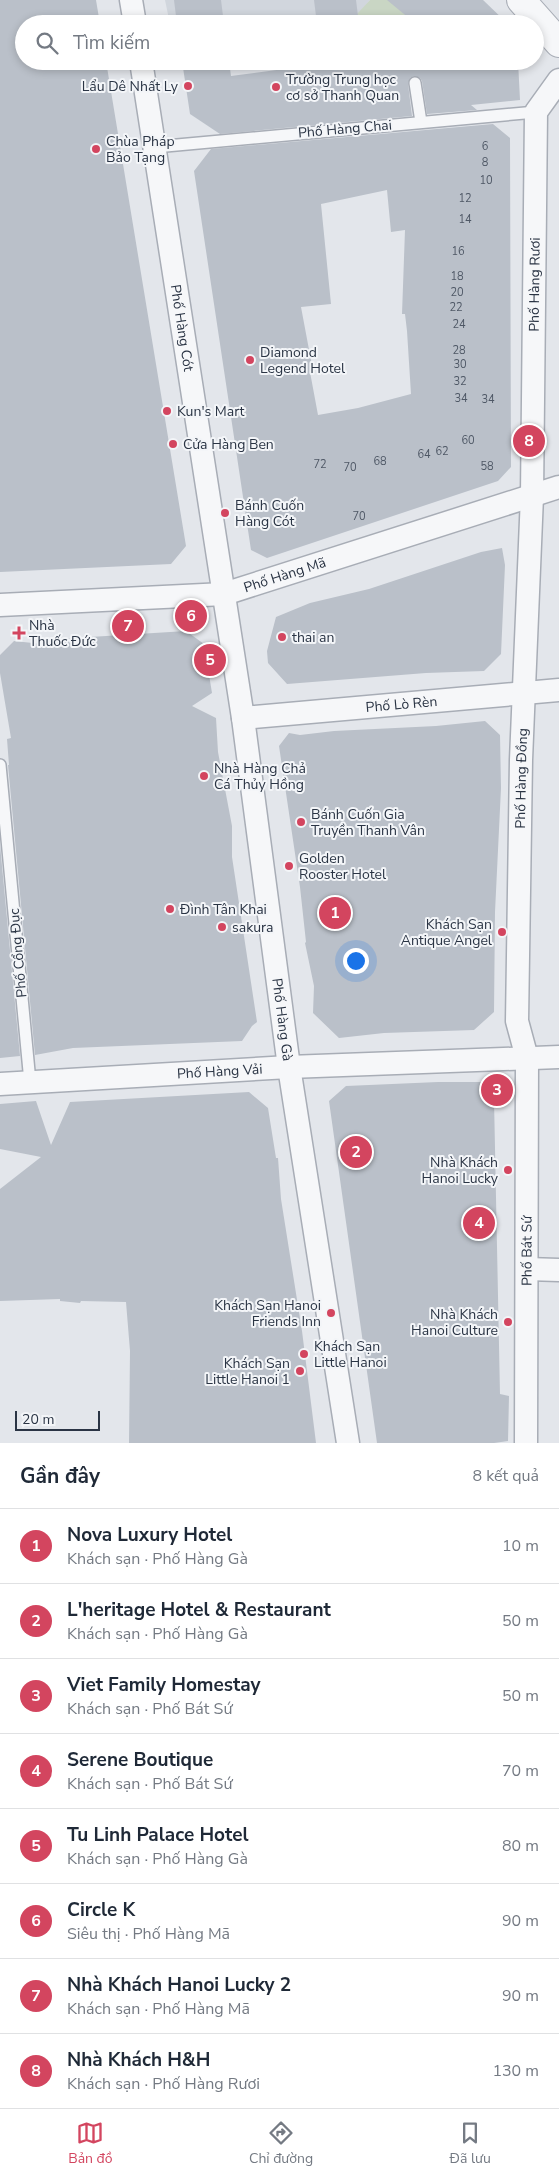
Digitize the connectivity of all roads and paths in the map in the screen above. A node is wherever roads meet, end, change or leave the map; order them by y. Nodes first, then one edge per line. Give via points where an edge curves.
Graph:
1 (131, 0) edge
2 (521, 0) edge
3 (134, 15) edge
4 (534, 15) edge
5 (544, 26) edge
6 (559, 43) edge
7 (142, 70) edge
8 (559, 80) edge
9 (415, 83) dead end
10 (536, 112) junction
11 (422, 122) junction
12 (155, 147) junction
13 (559, 487) edge
14 (532, 496) junction
15 (224, 594) junction
16 (0, 605) edge
17 (559, 690) edge
18 (525, 692) junction
19 (243, 718) junction
20 (0, 765) edge
21 (559, 1057) edge
22 (527, 1058) junction
23 (289, 1067) junction
24 (30, 1082) junction
25 (0, 1084) edge
26 (527, 1269) junction
27 (559, 1270) edge
28 (348, 1443) edge
29 (526, 1443) edge

1 - 3 street
2 - 4 street
5 - 6 street
7 - 12 street, Phố Hàng Cót
8 - 10 street
9 - 11 lane
10 - 11 lane, Phố Hàng Chai
10 - 14 street, Phố Hàng Rươi
11 - 12 lane, Phố Hàng Chai
12 - 15 street, Phố Hàng Cót
13 - 14 street, Phố Hàng Mã
14 - 15 street, Phố Hàng Mã
14 - 18 street, Phố Hàng Đồng
15 - 16 street, Phố Hàng Mã
15 - 19 street, Phố Hàng Gà
17 - 18 street, Phố Lò Rèn
18 - 19 street, Phố Lò Rèn
18 - 22 street, Phố Hàng Đồng via 517,1021
19 - 23 street, Phố Hàng Gà
20 - 24 lane, Phố Cổng Đục
21 - 22 street, Phố Hàng Vải
22 - 23 street, Phố Hàng Vải
22 - 26 street, Phố Bát Sứ
23 - 24 street, Phố Hàng Vải
23 - 28 street, Phố Hàng Gà
24 - 25 street, Phố Hàng Vải
26 - 27 street
26 - 29 street, Phố Bát Sứ

